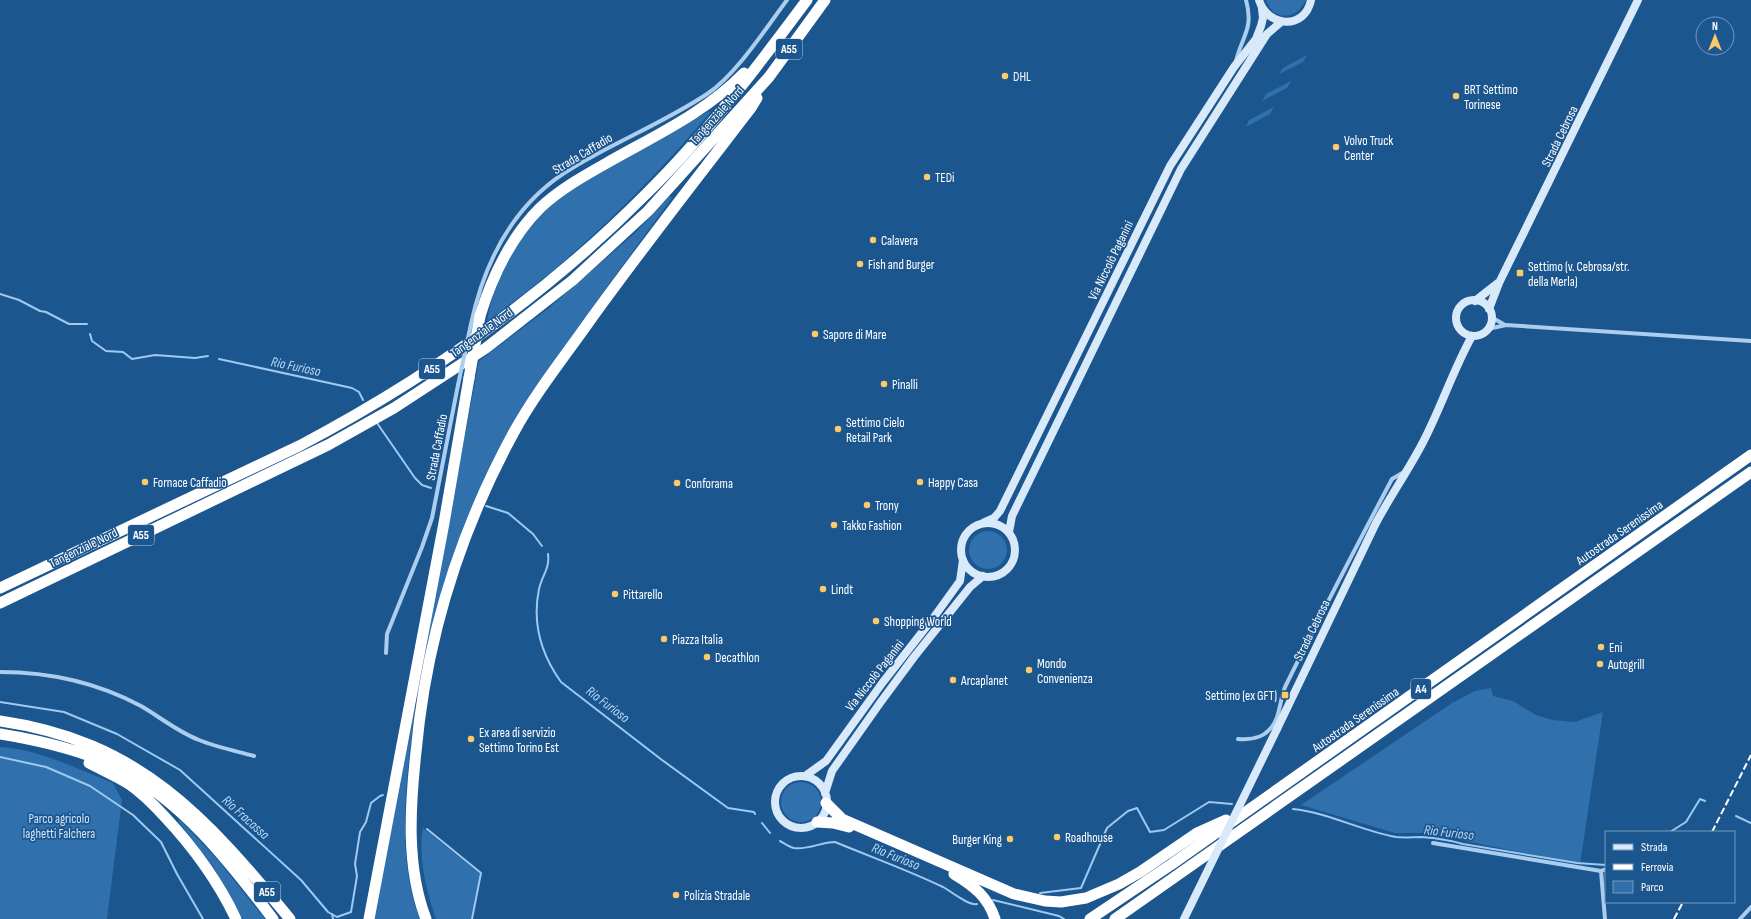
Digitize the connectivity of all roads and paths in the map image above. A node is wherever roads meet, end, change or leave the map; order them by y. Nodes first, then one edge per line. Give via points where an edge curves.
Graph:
1 (787, 0) edge
2 (807, 0) edge
3 (825, 0) edge
4 (1246, 0) edge
5 (1259, 0) edge
6 (1311, 0) edge
7 (1638, 0) edge
8 (1262, 9) junction
9 (1281, 22) junction
10 (781, 35) junction
11 (1234, 67) junction
12 (769, 77) junction
13 (1499, 283) junction
14 (1476, 301) junction
15 (1490, 313) junction
16 (1506, 325) junction
17 (1488, 329) junction
18 (1462, 332) junction
19 (1472, 336) junction
20 (1751, 341) edge
21 (1462, 354) junction
22 (1751, 455) edge
23 (1406, 471) junction
24 (1751, 472) edge
25 (983, 523) junction
26 (1009, 532) junction
27 (1351, 558) junction
28 (963, 560) junction
29 (1353, 573) junction
30 (983, 576) junction
31 (0, 588) edge
32 (0, 603) edge
33 (386, 653) dead end
34 (0, 672) edge
35 (0, 721) edge
36 (0, 734) edge
37 (1238, 739) dead end
38 (71, 750) junction
39 (254, 756) dead end
40 (805, 776) junction
41 (825, 798) junction
42 (1250, 809) junction
43 (817, 822) junction
44 (1433, 843) dead end
45 (1605, 869) edge
46 (1601, 871) junction
47 (1751, 907) edge
48 (235, 917) edge
49 (273, 919) edge
50 (290, 919) edge
51 (369, 919) edge
52 (426, 919) edge
53 (995, 919) edge
54 (1090, 919) edge
55 (1115, 919) edge
56 (1184, 919) edge
57 (1605, 919) edge
58 (1740, 919) edge

1 - 33 street, Strada Caffadio, bridge via 728,75 708,94 573,167 538,194 499,243 476,299 432,518 387,634
2 - 10 highway, Tangenziale Nord / A55
3 - 12 highway, Tangenziale Nord / A55
4 - 11 street via 1250,17
5 - 8 street
6 - 9 street via 1306,13 1299,19
7 - 13 street, Strada Cebrosa
8 - 9 street
8 - 11 street, Via Niccolò Paganini via 1263,18 1256,39
9 - 26 street, Via Niccolò Paganini via 1267,34 1181,169 1012,516
10 - 31 highway, Tangenziale Nord / A55 via 741,87 649,192 570,266 493,327 396,392 337,426
10 - 51 highway, A55, bridge via 715,100 584,176 540,209 523,228 486,295 480,316
11 - 25 street, Via Niccolò Paganini via 1170,166 1000,511 994,518
12 - 32 highway, Tangenziale Nord / A55 via 673,185 610,247 535,310 445,376 328,445
12 - 52 highway, A55 via 751,108 646,243 533,399 493,472 469,526 437,629 423,693 416,742 412,797 412,853 416,887
13 - 14 street, Strada Cebrosa
13 - 15 street, Strada Cebrosa
14 - 15 street via 1481,302
14 - 18 street via 1465,303 1458,311 1457,322
15 - 16 street
15 - 17 street
16 - 17 street
16 - 20 street
17 - 19 street via 1480,335
18 - 19 street
18 - 21 street, Strada Cebrosa
19 - 21 street, Strada Cebrosa
21 - 23 street, Strada Cebrosa via 1436,416
22 - 42 highway, Autostrada Serenissima / A4
23 - 27 street via 1392,479
23 - 29 street, Strada Cebrosa via 1376,523
24 - 55 highway, Autostrada Serenissima / A4
25 - 26 street via 1002,526
25 - 28 street via 966,534 962,542
26 - 30 street via 1015,549 1012,564 999,575
27 - 29 street
27 - 37 street via 1283,692 1273,725 1268,732 1253,739
28 - 30 street via 975,574
28 - 40 street, Via Niccolò Paganini via 960,580 930,622 826,761
29 - 56 street, Strada Cebrosa, bridge
30 - 41 street, Via Niccolò Paganini via 970,587 880,703 832,771
34 - 39 street via 44,675 100,687 142,706 199,740
35 - 50 highway, A55 via 70,737 122,760 160,784 207,824
36 - 38 highway, A55
38 - 48 highway via 129,785 159,811 189,843 214,878
38 - 49 highway, A55 via 114,766 168,802 217,849
40 - 41 street via 820,785
40 - 43 street via 790,778 784,782 776,795 776,809 782,819 794,827 810,826
41 - 42 highway via 842,819 999,888 1034,899 1061,902 1086,898 1119,884 1197,833
41 - 43 street via 822,816
42 - 54 highway, Autostrada Serenissima / A4
43 - 53 highway via 847,826 952,873 985,898
44 - 46 street
45 - 46 street
46 - 57 street
47 - 58 street

